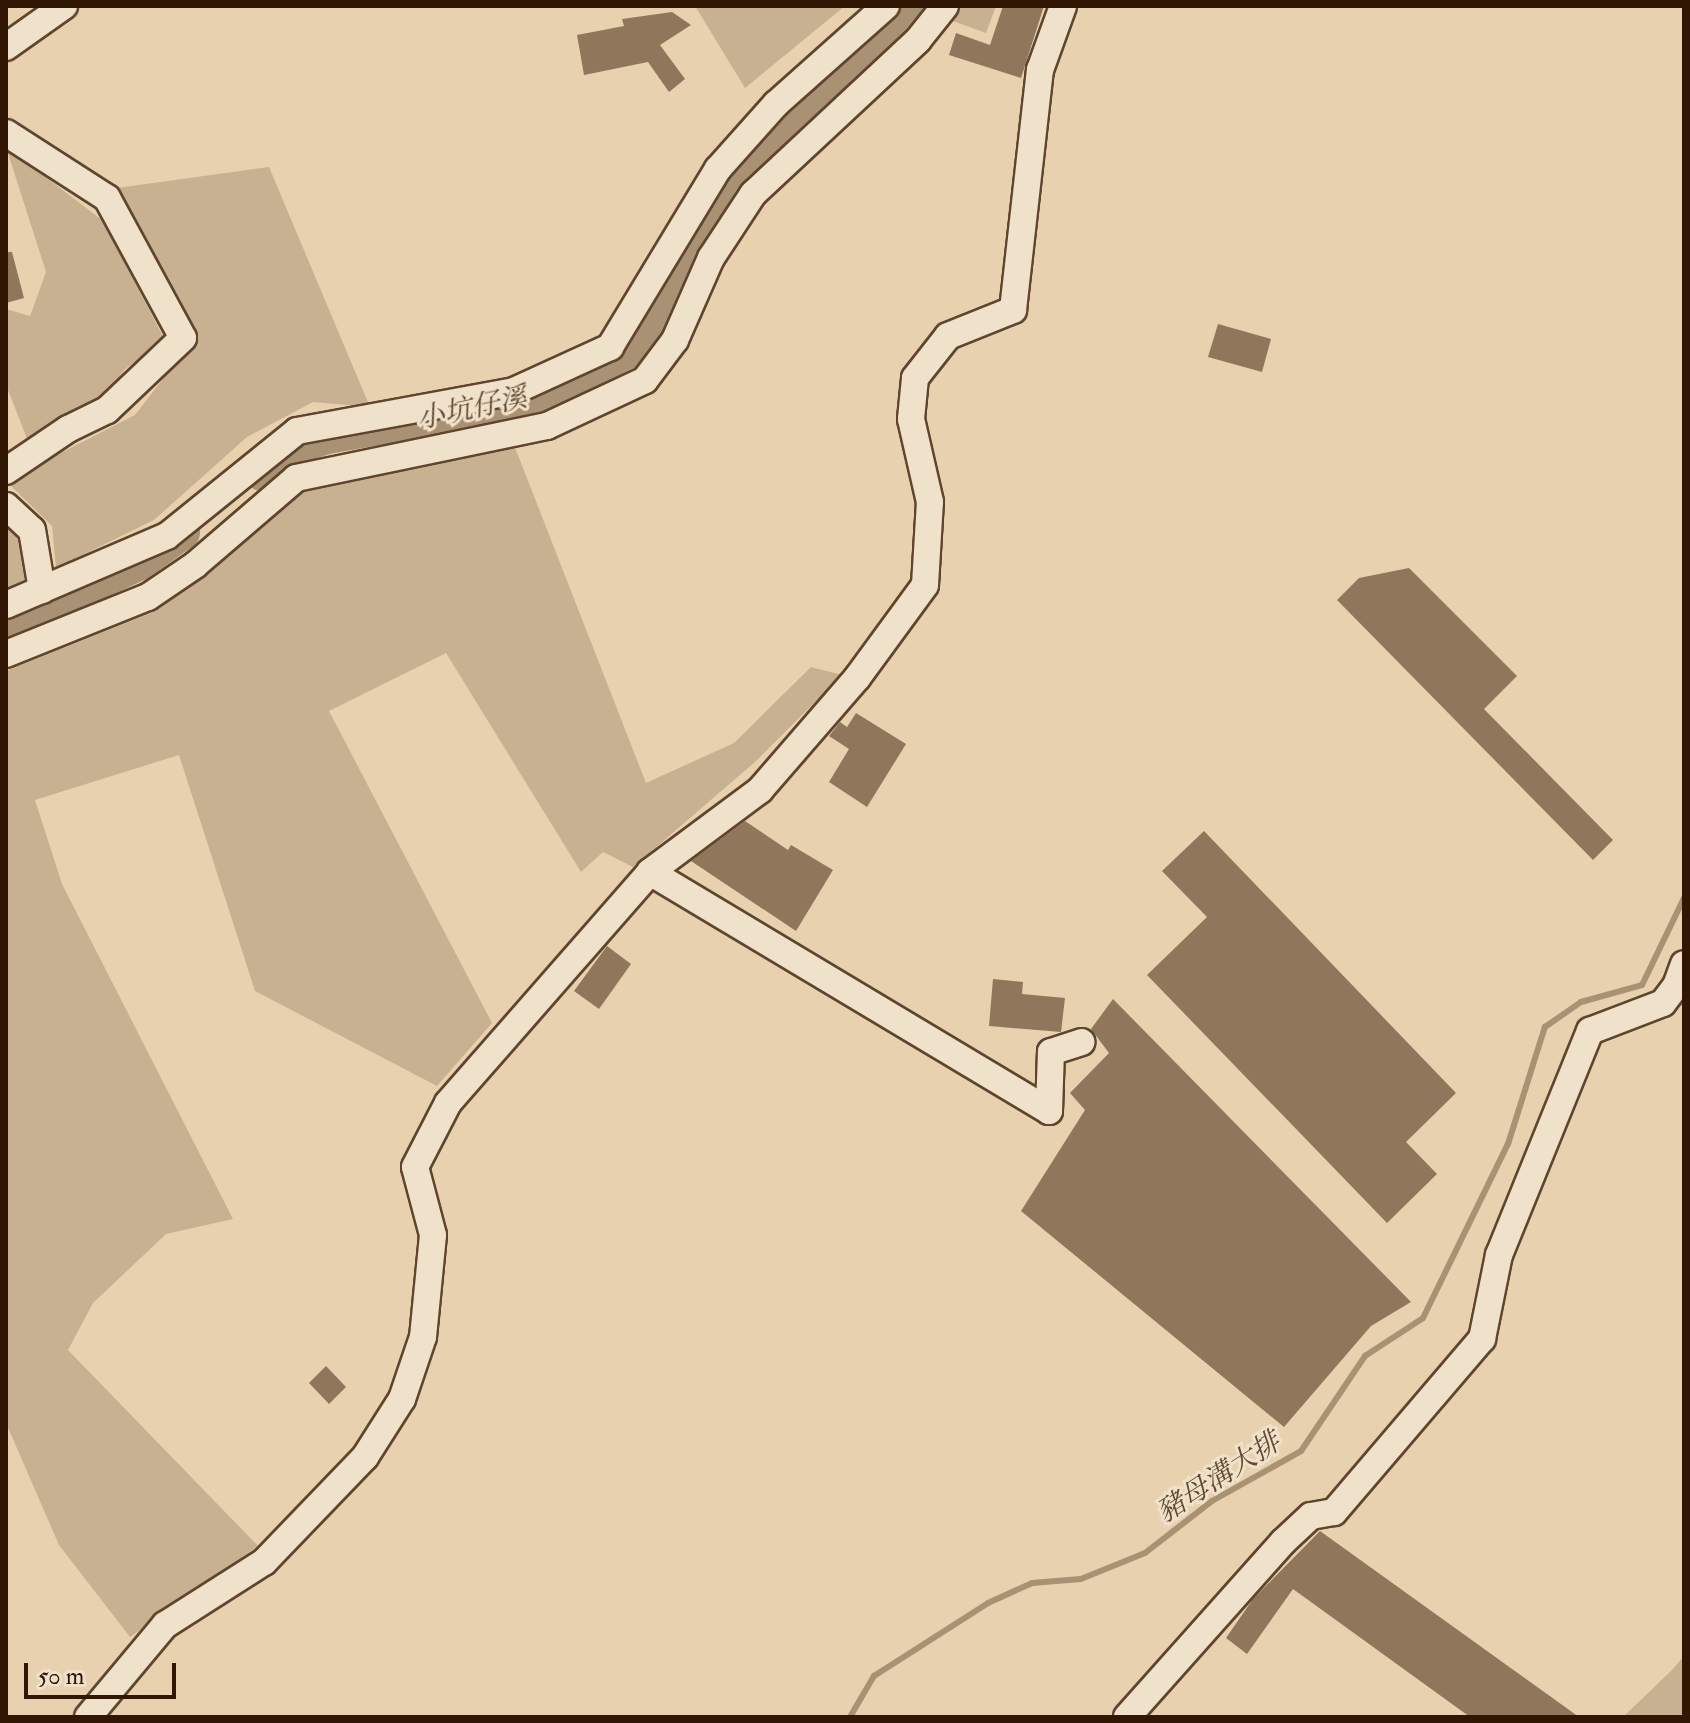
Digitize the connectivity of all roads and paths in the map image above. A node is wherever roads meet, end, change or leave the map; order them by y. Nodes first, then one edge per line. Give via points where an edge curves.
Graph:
1 (64, 6) edge
2 (886, 6) edge
3 (945, 6) edge
4 (1063, 6) edge
5 (6, 47) edge
6 (6, 133) edge
7 (6, 471) edge
8 (6, 506) edge
9 (42, 590) junction
10 (6, 605) edge
11 (6, 654) edge
12 (650, 872) junction
13 (1684, 964) edge
14 (1081, 1042) dead end
15 (88, 1717) edge
16 (1127, 1717) edge

1 - 5 street
2 - 9 street via 776,104 718,169 656,279 610,347 514,391 297,431 167,536
3 - 11 street via 918,40 753,194 711,258 675,340 645,380 547,426 296,478 195,565 148,597
4 - 12 street via 1040,70 1013,310 948,336 915,378 911,419 930,502 925,585 857,678 760,790
6 - 7 street via 107,198 183,338 107,410
8 - 9 street via 32,530
9 - 10 street
12 - 14 street via 1049,1111 1051,1052
12 - 15 street via 448,1103 415,1167 433,1235 423,1337 402,1399 365,1457 264,1562 165,1625
13 - 16 street via 1663,1003 1590,1031 1499,1255 1482,1339 1334,1512 1311,1516 1283,1542

